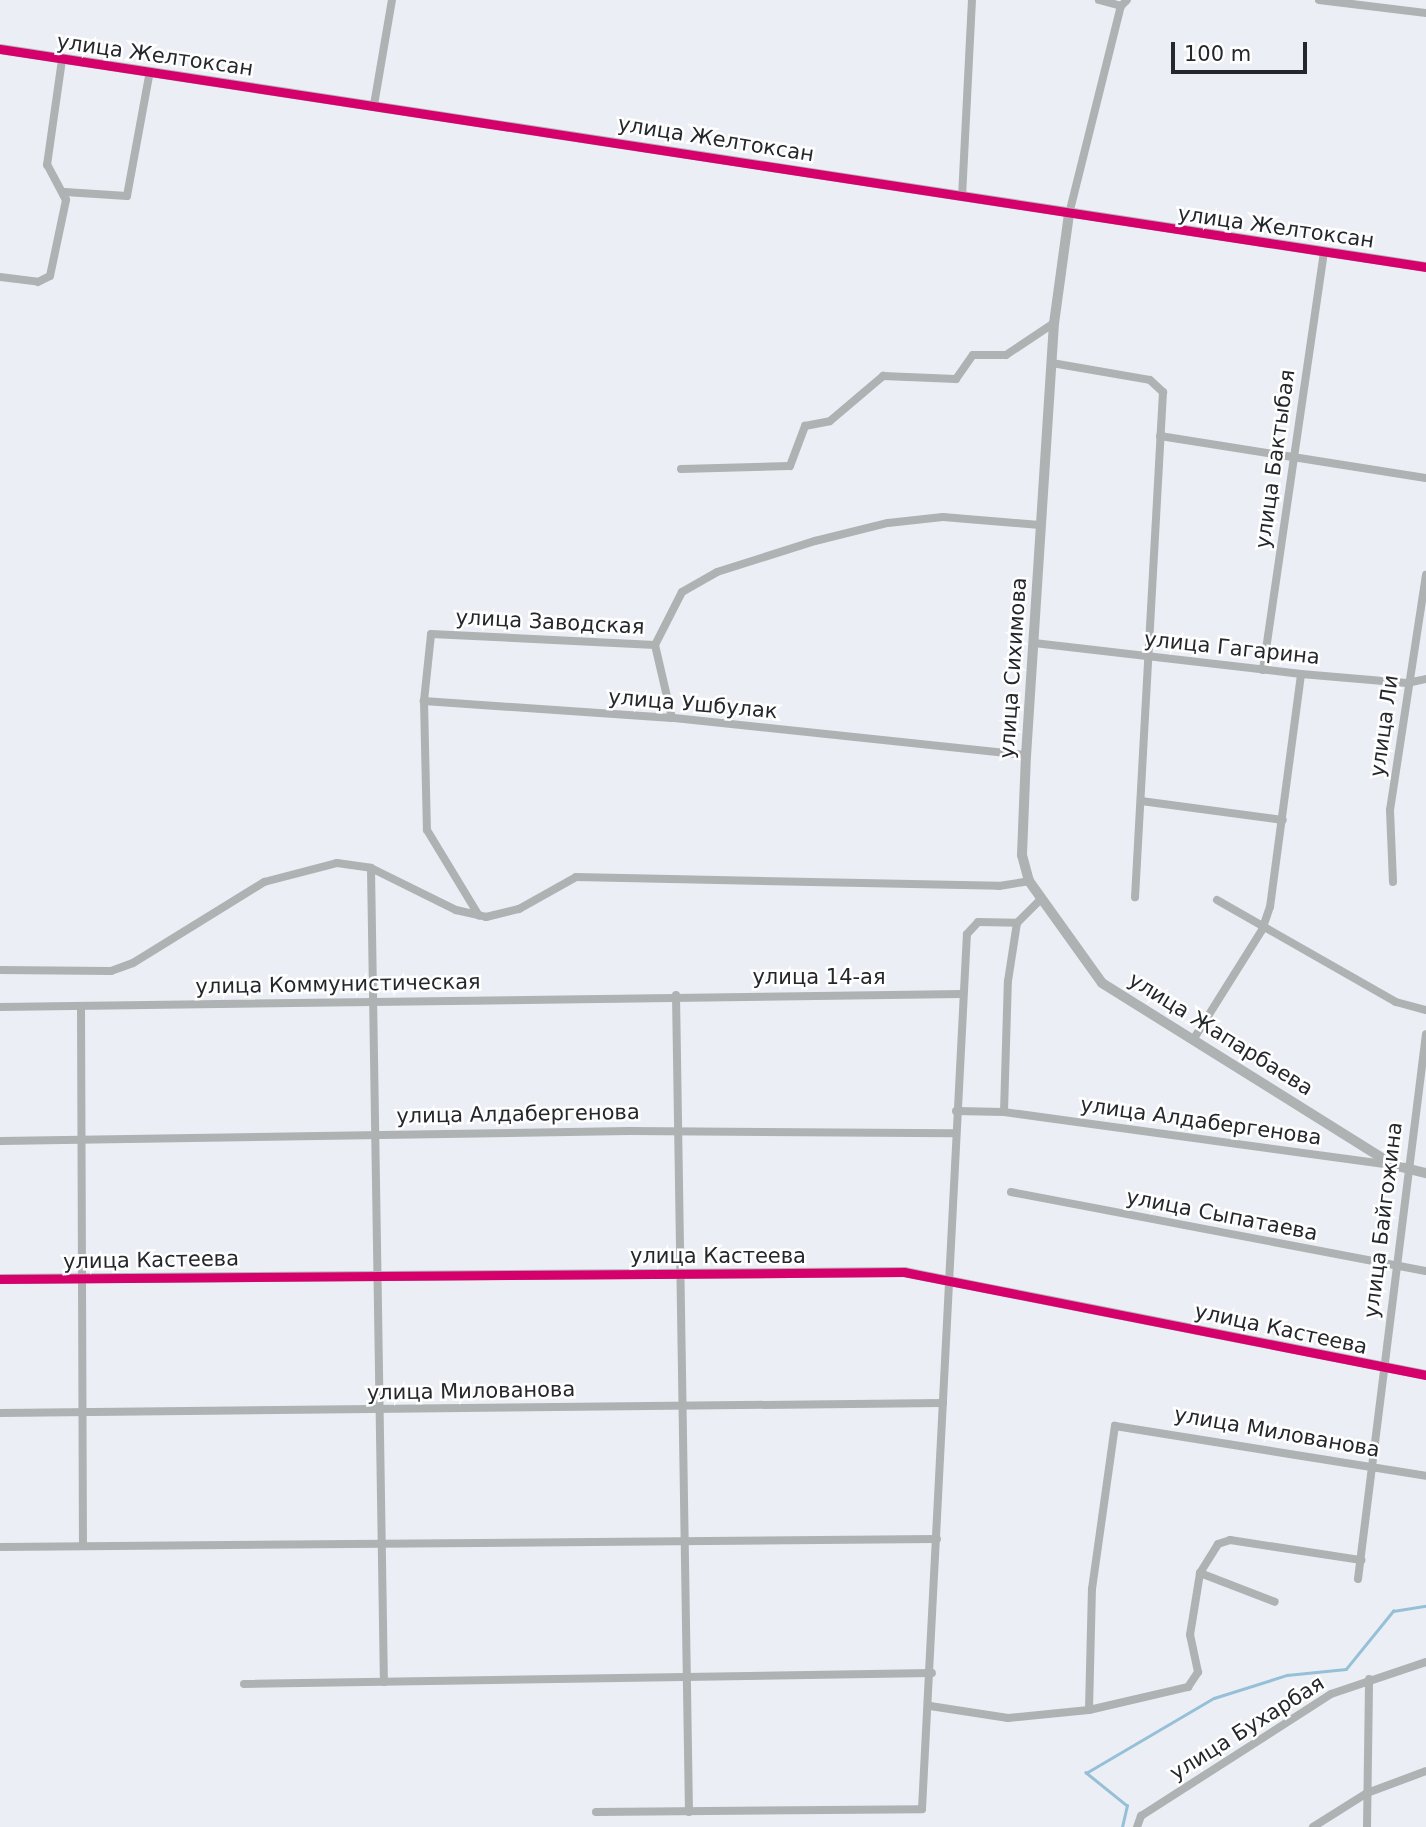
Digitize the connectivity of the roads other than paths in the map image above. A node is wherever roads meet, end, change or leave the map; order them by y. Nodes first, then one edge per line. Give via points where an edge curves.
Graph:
1 (392, 0) edge
2 (972, 0) edge
3 (1099, 0) edge
4 (1319, 0) edge
5 (1124, 3) edge
6 (1426, 13) edge
7 (0, 49) edge
8 (62, 59) junction
9 (150, 71) junction
10 (374, 105) junction
11 (65, 192) junction
12 (962, 197) junction
13 (1069, 214) junction
14 (1324, 252) junction
15 (1426, 267) edge
16 (0, 277) edge
17 (1054, 324) junction
18 (1052, 363) junction
19 (1160, 436) junction
20 (1293, 457) junction
21 (681, 469) dead end
22 (1426, 478) edge
23 (1040, 525) junction
24 (1426, 575) edge
25 (1034, 642) junction
26 (655, 645) junction
27 (1150, 657) junction
28 (1263, 670) junction
29 (1301, 674) junction
30 (1426, 679) edge
31 (1407, 683) junction
32 (424, 701) junction
33 (672, 718) junction
34 (1026, 755) junction
35 (1141, 801) junction
36 (1283, 820) junction
37 (371, 868) junction
38 (1029, 881) junction
39 (1393, 882) dead end
40 (1135, 897) dead end
41 (1041, 899) junction
42 (1217, 900) dead end
43 (479, 916) junction
44 (1017, 923) junction
45 (1263, 927) junction
46 (0, 970) edge
47 (962, 994) junction
48 (676, 995) junction
49 (375, 1001) junction
50 (81, 1006) junction
51 (0, 1007) edge
52 (1426, 1010) edge
53 (1426, 1034) edge
54 (1193, 1040) junction
55 (1415, 1095) junction
56 (1426, 1096) edge
57 (956, 1111) junction
58 (1004, 1112) junction
59 (678, 1132) junction
60 (954, 1133) junction
61 (377, 1136) junction
62 (0, 1141) edge
63 (81, 1141) junction
64 (1393, 1165) junction
65 (1409, 1170) junction
66 (1426, 1173) edge
67 (1011, 1192) dead end
68 (1397, 1266) junction
69 (1426, 1271) edge
70 (681, 1273) junction
71 (377, 1274) junction
72 (950, 1278) junction
73 (0, 1279) edge
74 (83, 1279) junction
75 (1381, 1367) junction
76 (1426, 1375) edge
77 (943, 1403) junction
78 (684, 1406) junction
79 (379, 1409) junction
80 (83, 1412) junction
81 (0, 1413) edge
82 (1373, 1466) junction
83 (1426, 1476) edge
84 (937, 1539) junction
85 (686, 1541) junction
86 (83, 1546) junction
87 (382, 1546) junction
88 (0, 1547) edge
89 (1361, 1560) junction
90 (1200, 1573) junction
91 (1358, 1579) dead end
92 (1275, 1602) dead end
93 (1426, 1662) edge
94 (932, 1672) junction
95 (689, 1677) junction
96 (1368, 1679) junction
97 (384, 1682) junction
98 (244, 1684) dead end
99 (930, 1706) junction
100 (1089, 1710) junction
101 (1426, 1771) edge
102 (1367, 1793) junction
103 (596, 1812) dead end
104 (690, 1812) junction
105 (1137, 1827) edge
106 (1313, 1827) edge
107 (1367, 1827) edge

1 - 10 street
2 - 12 street
3 - 5 street
4 - 6 street
5 - 13 street
7 - 8 street, улица Желтоксан
8 - 9 street, улица Желтоксан
8 - 11 street via 47,165 50,178
9 - 10 street, улица Желтоксан
9 - 11 street via 127,196
10 - 12 street, улица Желтоксан
11 - 16 street via 50,276 38,282
12 - 13 street, улица Желтоксан
13 - 14 street, улица Желтоксан
13 - 17 street, улица Сихимова
14 - 15 street, улица Желтоксан
14 - 20 street, улица Бактыбая
17 - 18 street, улица Сихимова
17 - 21 street via 1006,355 973,355 956,379 883,376 830,421 805,426 790,466
18 - 19 street via 1159,384
18 - 23 street, улица Сихимова
19 - 20 street
19 - 27 street
20 - 22 street
20 - 28 street, улица Бактыбая
23 - 25 street, улица Сихимова
23 - 26 street, улица Заводская via 943,517 888,523 815,541 717,572 682,592
24 - 31 street, улица Ли
25 - 27 street, улица Гагарина
25 - 34 street, улица Сихимова
26 - 32 street, улица Заводская via 431,634
26 - 33 street
27 - 28 street, улица Гагарина
27 - 35 street
28 - 29 street, улица Гагарина
29 - 31 street, улица Гагарина
29 - 36 street
30 - 31 street, улица Гагарина
31 - 39 street, улица Ли via 1390,810
32 - 33 street, улица Ушбулак
32 - 43 street via 427,831
33 - 34 street, улица Ушбулак
34 - 38 street, улица Сихимова via 1021,855
35 - 36 street
35 - 40 street
36 - 45 street
37 - 43 street
37 - 46 street via 337,863 264,882 133,963 111,971
37 - 49 street
38 - 41 street, улица Сихимова
38 - 43 street via 999,886 576,877 511,912
41 - 44 street
41 - 54 street, улица Жапарбаева via 1102,983
42 - 45 street
44 - 47 street via 978,922 967,934
44 - 58 street via 1008,982
45 - 52 street via 1396,1002
45 - 54 street
47 - 48 street, улица 14-ая
47 - 57 street
48 - 49 street, улица Коммунистическая
48 - 59 street
49 - 50 street, улица Коммунистическая
49 - 61 street
50 - 51 street, улица Коммунистическая
50 - 63 street
53 - 55 street, улица Байгожина
54 - 64 street, улица Жапарбаева
55 - 56 street
55 - 65 street, улица Байгожина
57 - 58 street, улица Алдабергенова
57 - 60 street
58 - 64 street, улица Алдабергенова
59 - 60 street, улица Алдабергенова
59 - 61 street, улица Алдабергенова
59 - 70 street
60 - 72 street
61 - 63 street, улица Алдабергенова
61 - 71 street
62 - 63 street, улица Алдабергенова
63 - 74 street
64 - 65 street, улица Жапарбаева
65 - 66 street
65 - 68 street, улица Байгожина
67 - 68 street, улица Сыпатаева
68 - 69 street, улица Сыпатаева
68 - 75 street, улица Байгожина
70 - 71 street, улица Кастеева
70 - 72 street, улица Кастеева via 904,1272
70 - 78 street
71 - 74 street, улица Кастеева
71 - 79 street
72 - 75 street, улица Кастеева
72 - 77 street
73 - 74 street, улица Кастеева
74 - 80 street
75 - 76 street, улица Кастеева
75 - 82 street, улица Байгожина
77 - 78 street, улица Милованова
77 - 84 street
78 - 79 street, улица Милованова
78 - 85 street
79 - 80 street, улица Милованова
79 - 87 street
80 - 81 street, улица Милованова
80 - 86 street
82 - 83 street, улица Милованова
82 - 89 street, улица Байгожина
82 - 100 street, улица Милованова via 1122,1424 1111,1433 1094,1576
84 - 85 street
84 - 94 street
85 - 87 street
85 - 95 street
86 - 87 street
86 - 88 street
87 - 97 street
89 - 90 street via 1230,1540 1218,1544
89 - 91 street, улица Байгожина
90 - 92 street via 1262,1606
90 - 100 street via 1190,1634 1195,1681
93 - 96 street, улица Бухарбая
94 - 95 street
94 - 99 street
95 - 97 street
95 - 104 street
96 - 102 street
96 - 105 street, улица Бухарбая via 1283,1724 1141,1816
97 - 98 street
99 - 100 street via 1008,1718
99 - 104 street via 926,1800 914,1813
101 - 102 street
102 - 106 street
102 - 107 street
103 - 104 street

